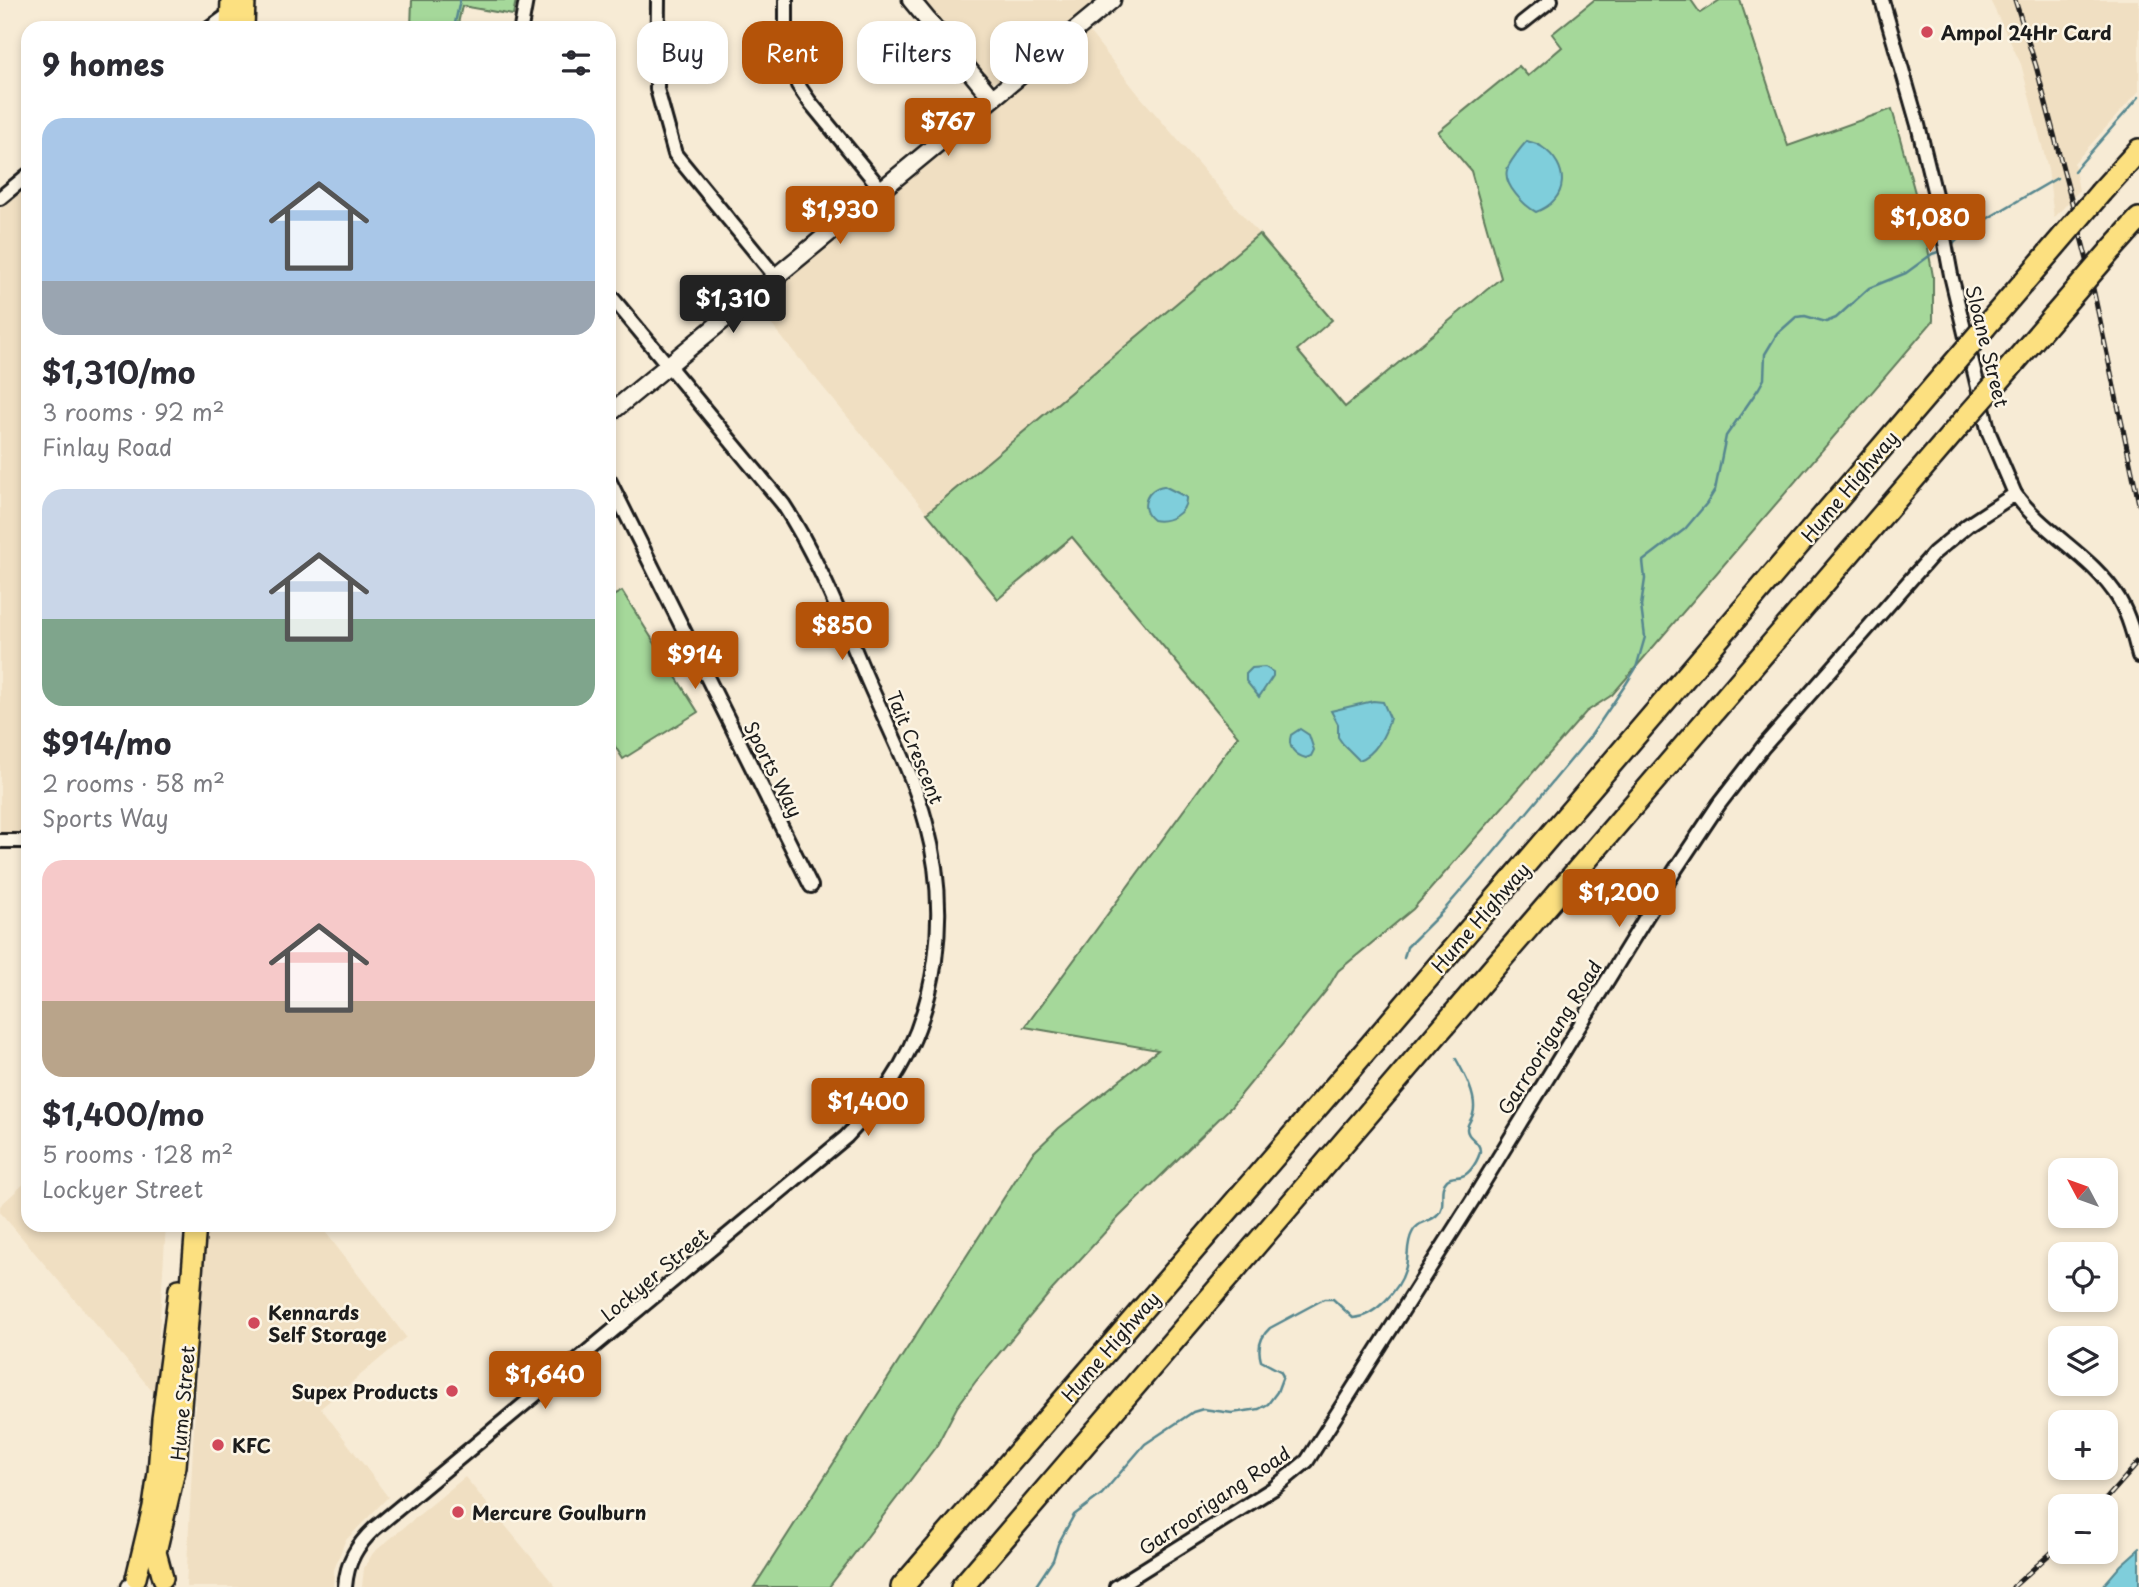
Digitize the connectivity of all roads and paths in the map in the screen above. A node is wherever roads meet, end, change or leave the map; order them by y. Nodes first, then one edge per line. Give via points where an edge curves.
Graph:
1 (526, 0) edge
2 (658, 0) edge
3 (786, 0) edge
4 (911, 0) edge
5 (1112, 0) edge
6 (1551, 0) edge
7 (1882, 0) edge
8 (522, 21) edge
9 (1522, 23) dead end
10 (992, 99) junction
11 (2139, 150) edge
12 (21, 181) edge
13 (881, 189) junction
14 (0, 198) edge
15 (2139, 219) edge
16 (775, 276) junction
17 (616, 303) edge
18 (668, 366) junction
19 (616, 408) edge
20 (616, 494) edge
21 (2015, 494) junction
22 (2139, 656) edge
23 (0, 841) edge
24 (21, 841) edge
25 (811, 886) dead end
26 (929, 993) joint
27 (184, 1232) edge
28 (195, 1232) edge
29 (166, 1582) edge
30 (132, 1585) edge
31 (345, 1587) edge
32 (902, 1587) edge
33 (962, 1587) edge
34 (1116, 1587) edge

1 - 8 street
2 - 16 street via 657,89 675,153
3 - 13 street via 786,37 798,85
4 - 10 street
5 - 10 street
6 - 9 street
7 - 21 street, Sloane Street via 1940,211 1989,433
10 - 13 street
11 - 32 highway, Hume Highway, bridge
12 - 14 street
13 - 16 street
15 - 33 highway, bridge
16 - 18 street
17 - 18 street, Tait Crescent
18 - 19 street
18 - 26 street, Tait Crescent via 763,478 801,532 909,774 926,821 937,882 936,956
20 - 25 street, Sports Way
21 - 22 street via 2109,585 2128,617
21 - 34 street, Garroorigang Road via 1934,553 1726,794 1307,1461 1274,1488
23 - 24 street
26 - 31 street, Lockyer Street via 888,1087 846,1137 375,1528 355,1549
27 - 30 main road, Hume Street via 158,1473
28 - 29 main road, Hume Street via 176,1466 156,1552
29 - 30 main road via 147,1573

